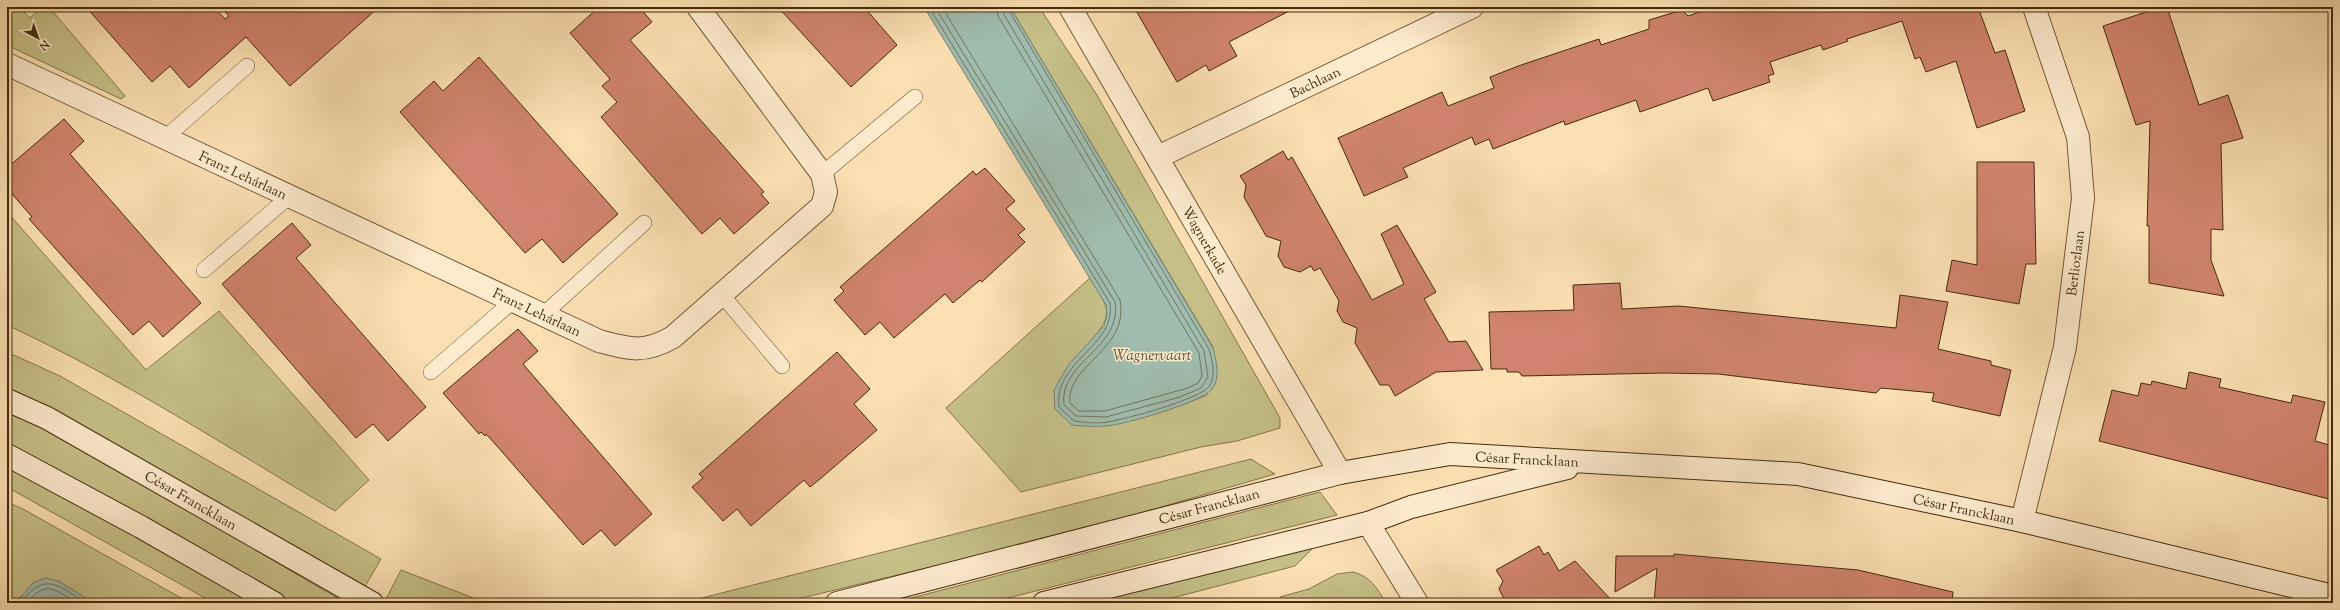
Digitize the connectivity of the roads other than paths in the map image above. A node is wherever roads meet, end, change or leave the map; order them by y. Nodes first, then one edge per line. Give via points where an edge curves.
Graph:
1 (698, 7) edge
2 (1070, 7) edge
3 (2034, 7) edge
4 (1467, 8) edge
5 (7, 64) edge
6 (247, 66) dead end
7 (914, 97) dead end
8 (166, 138) junction
9 (1158, 157) junction
10 (822, 174) junction
11 (290, 196) junction
12 (644, 223) dead end
13 (204, 270) dead end
14 (722, 295) junction
15 (513, 301) junction
16 (542, 315) junction
17 (782, 366) dead end
18 (431, 372) dead end
19 (7, 400) edge
20 (7, 455) edge
21 (1588, 462) junction
22 (1340, 473) junction
23 (2022, 521) junction
24 (1368, 522) junction
25 (2333, 596) edge
26 (274, 603) edge
27 (372, 603) edge
28 (837, 603) edge
29 (1044, 603) edge
30 (1417, 603) edge

1 - 10 main road, Franz Lehárlaan
2 - 9 main road, Wagnerkade
3 - 23 main road, Berliozlaan via 2078,137 2083,198 2065,347
4 - 9 main road, Bachlaan
5 - 8 main road, Franz Lehárlaan
6 - 8 lane
7 - 10 lane
8 - 11 main road, Franz Lehárlaan
9 - 22 main road, Wagnerkade
10 - 14 main road, Franz Lehárlaan via 826,192 822,206
11 - 13 lane
11 - 15 main road, Franz Lehárlaan
12 - 16 lane
14 - 16 main road, Franz Lehárlaan via 660,345 631,350 598,341
14 - 17 lane
15 - 16 main road, Franz Lehárlaan
15 - 18 lane
19 - 27 main road, César Francklaan via 47,418
20 - 26 main road
21 - 22 main road, César Francklaan via 1450,454
21 - 23 main road, César Francklaan via 1798,474
21 - 24 main road, César Francklaan via 1411,507
22 - 28 main road, César Francklaan
23 - 25 main road, César Francklaan
24 - 29 main road, César Francklaan
24 - 30 main road

